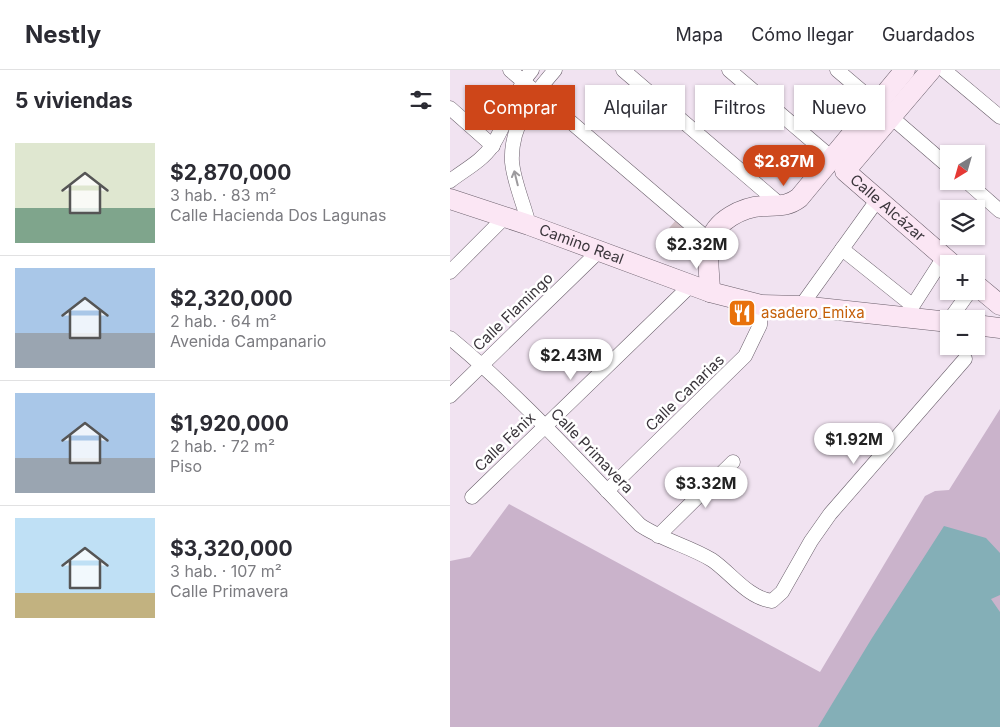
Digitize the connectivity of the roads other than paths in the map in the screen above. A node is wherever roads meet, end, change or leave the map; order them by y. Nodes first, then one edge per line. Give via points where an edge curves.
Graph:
1 (510, 70) edge
2 (532, 70) edge
3 (555, 70) edge
4 (623, 70) edge
5 (729, 70) edge
6 (837, 70) edge
7 (906, 70) edge
8 (931, 70) edge
9 (944, 70) edge
10 (523, 81) junction
11 (528, 85) edge
12 (542, 85) edge
13 (855, 85) edge
14 (450, 108) edge
15 (885, 108) edge
16 (885, 109) edge
17 (885, 111) edge
18 (1000, 117) edge
19 (575, 125) edge
20 (516, 130) edge
21 (867, 130) edge
22 (493, 146) junction
23 (940, 159) edge
24 (838, 164) junction
25 (450, 181) edge
26 (977, 190) edge
27 (450, 199) edge
28 (878, 199) junction
29 (783, 207) junction
30 (1000, 210) edge
31 (505, 217) junction
32 (529, 225) junction
33 (710, 241) junction
34 (842, 249) junction
35 (598, 252) junction
36 (942, 255) edge
37 (940, 270) edge
38 (450, 272) edge
39 (690, 286) junction
40 (710, 292) junction
41 (985, 292) edge
42 (761, 305) junction
43 (1000, 305) edge
44 (801, 306) junction
45 (909, 311) junction
46 (940, 319) edge
47 (985, 326) edge
48 (1000, 328) edge
49 (450, 338) edge
50 (965, 359) dead end
51 (482, 364) junction
52 (450, 396) edge
53 (546, 426) junction
54 (733, 462) dead end
55 (607, 491) junction
56 (472, 497) dead end
57 (658, 536) junction

1 - 10 street
2 - 10 street
3 - 12 street
4 - 29 street
5 - 24 street
6 - 13 street
7 - 15 street
8 - 16 street
9 - 18 street
10 - 11 street
10 - 22 street
14 - 22 street
17 - 23 street
19 - 33 street
32 -> 20 street via 516,180 512,148
21 - 24 street
22 - 25 street
24 - 28 street, Calle Alcázar
24 - 29 street via 799,198
26 - 30 street
27 - 31 street, Camino Real
28 - 34 street
28 - 36 street, Calle Alcázar
29 - 33 street via 750,207 737,212
31 - 32 street, Camino Real
31 - 38 street
32 - 35 street, Camino Real
33 - 40 street
34 - 44 street
34 - 45 street
35 - 39 street, Camino Real
35 - 51 street, Calle Flamingo
37 - 45 street
39 - 40 street, Camino Real
39 - 53 street, Calle Fénix
40 - 42 street, Camino Real
41 - 43 street
42 - 44 street, Camino Real
42 - 55 street, Calle Canarias via 760,326 745,356
44 - 45 street, Camino Real
45 - 46 street, Camino Real
47 - 48 street
49 - 51 street, Calle Primavera
50 - 57 street, Calle Primavera via 830,514 782,592 772,601 758,597 707,557
51 - 52 street, Calle Flamingo
51 - 53 street, Calle Primavera
53 - 55 street, Calle Primavera
53 - 56 street, Calle Fénix
54 - 57 street
55 - 57 street, Calle Primavera via 640,525

